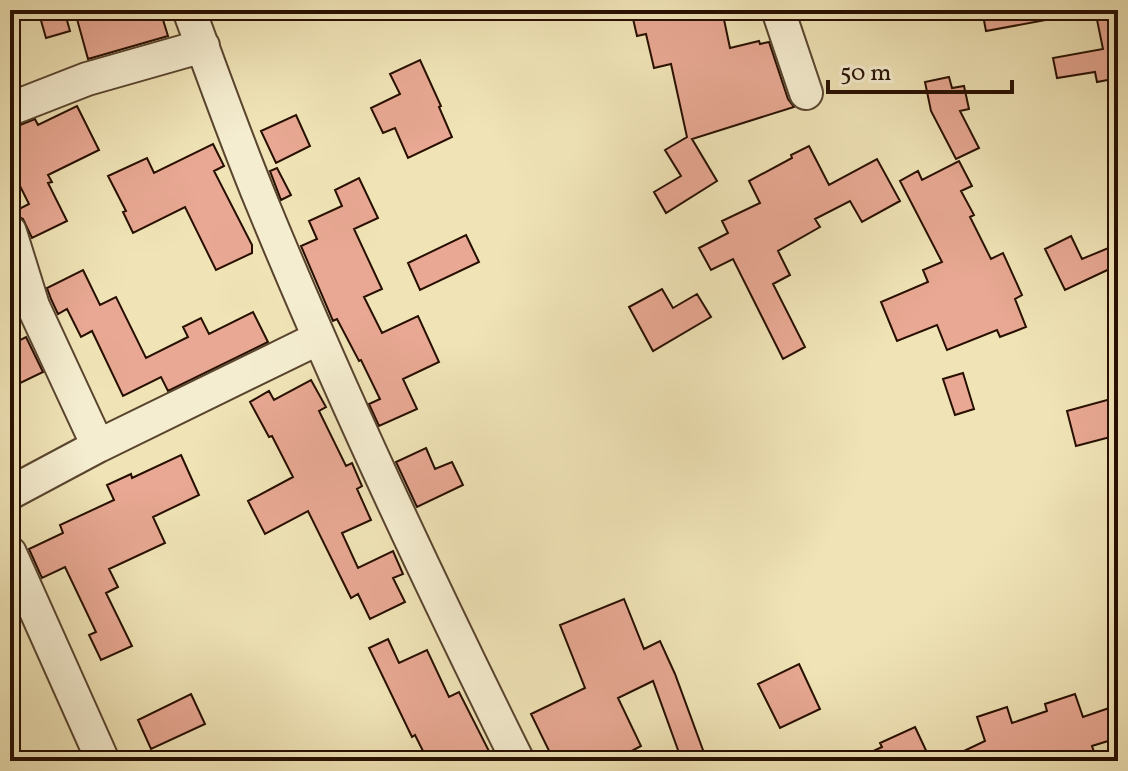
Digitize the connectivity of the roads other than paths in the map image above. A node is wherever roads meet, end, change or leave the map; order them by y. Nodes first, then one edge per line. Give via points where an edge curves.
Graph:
1 (189, 10) edge
2 (778, 10) edge
3 (203, 46) junction
4 (806, 93) dead end
5 (10, 109) edge
6 (10, 232) edge
7 (319, 338) junction
8 (98, 446) junction
9 (10, 493) edge
10 (10, 553) edge
11 (103, 761) edge
12 (518, 761) edge

1 - 3 street
2 - 4 street
3 - 5 street via 87,79
3 - 7 street
6 - 8 street via 33,306
7 - 8 street
7 - 12 street
8 - 9 street
10 - 11 street

